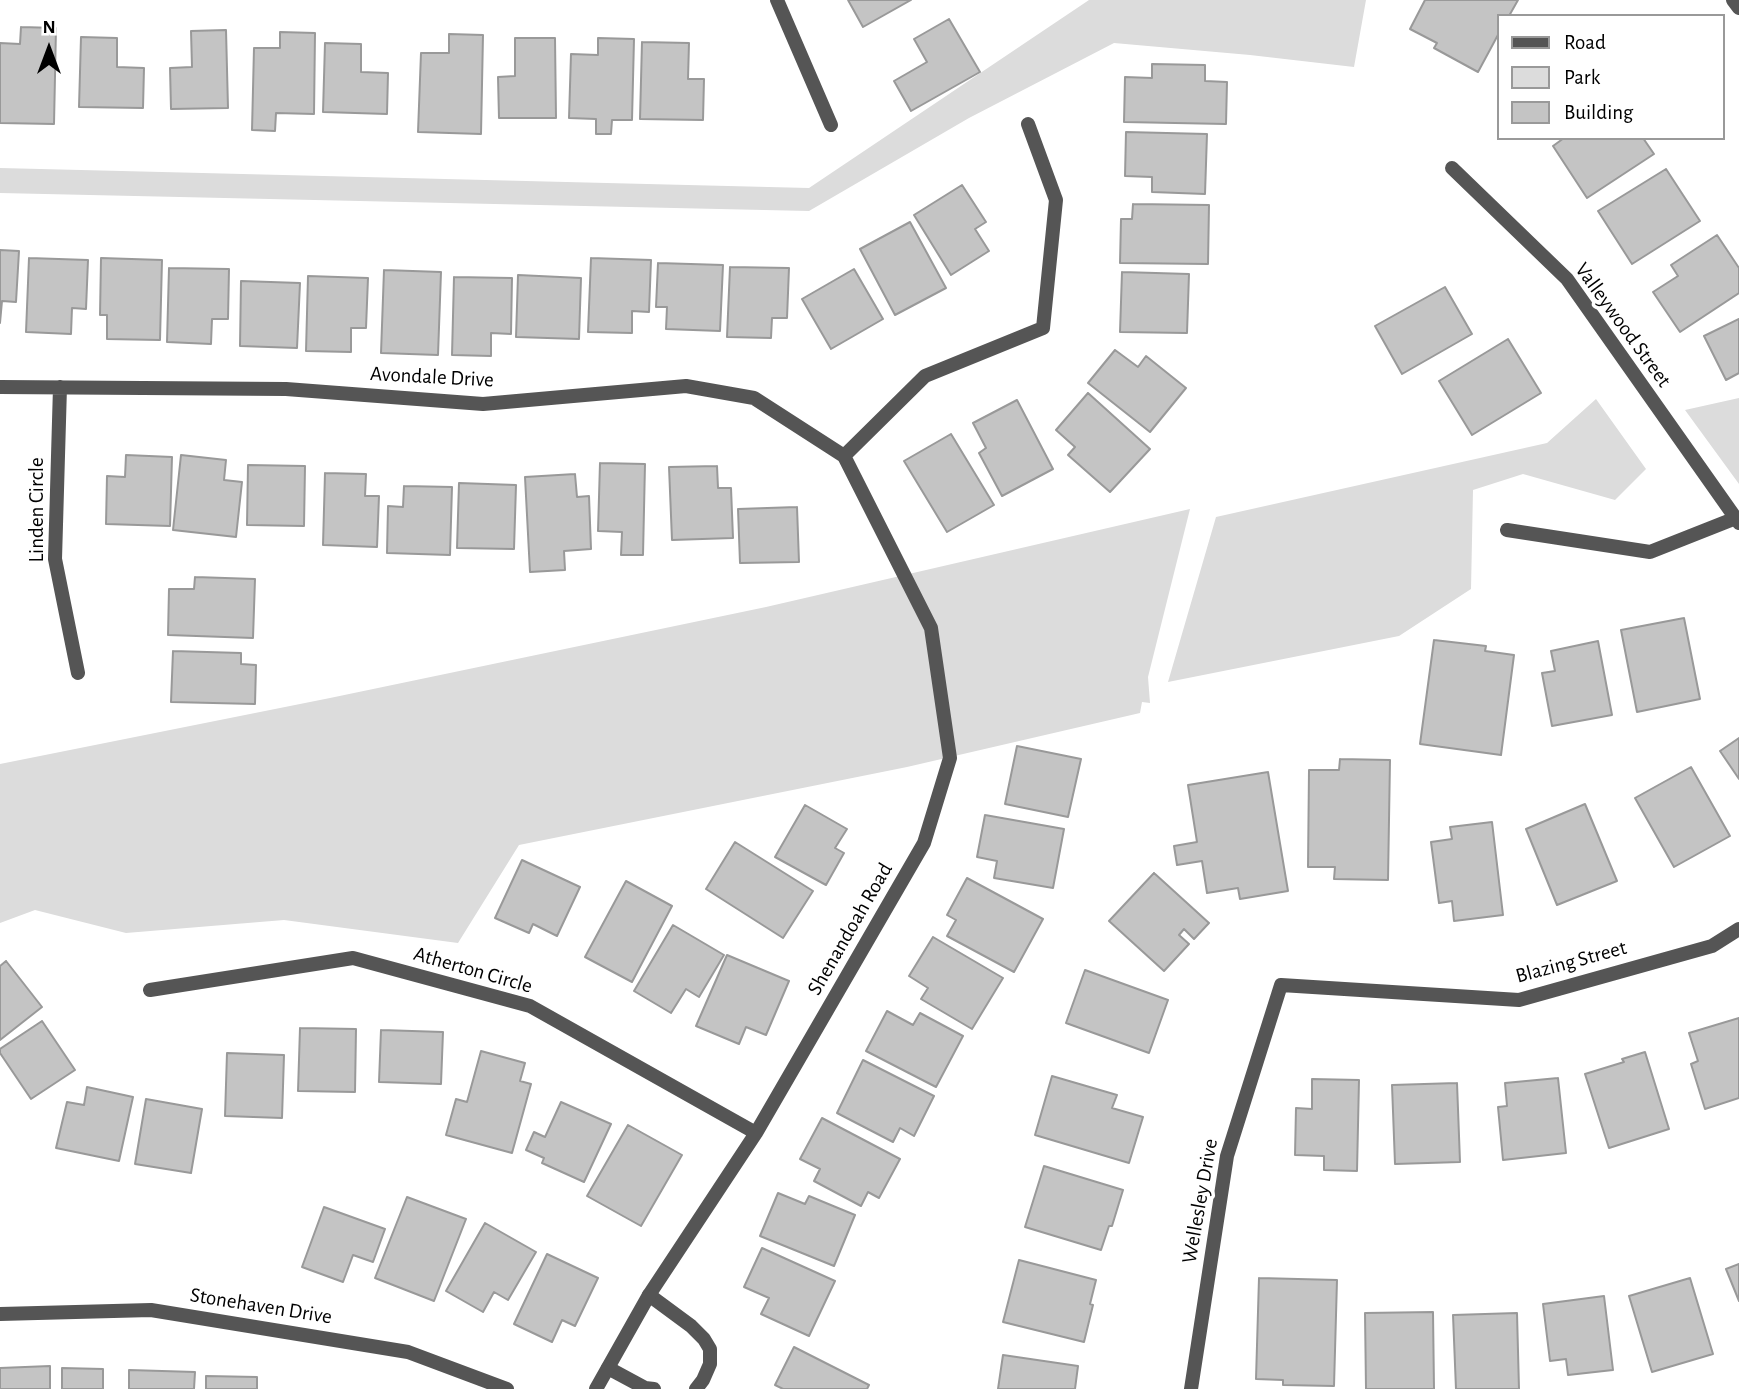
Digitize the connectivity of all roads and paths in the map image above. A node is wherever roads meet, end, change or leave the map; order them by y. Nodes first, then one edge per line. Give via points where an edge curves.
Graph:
1 (777, 0) edge
2 (1733, 0) edge
3 (1739, 8) edge
4 (1028, 124) dead end
5 (831, 125) dead end
6 (1452, 168) dead end
7 (0, 387) edge
8 (60, 387) junction
9 (844, 456) junction
10 (1737, 521) edge
11 (1507, 530) dead end
12 (78, 673) dead end
13 (1739, 929) edge
14 (1281, 985) joint
15 (150, 989) dead end
16 (756, 1133) junction
17 (649, 1295) junction
18 (0, 1314) edge
19 (608, 1368) junction
20 (507, 1389) edge
21 (596, 1389) edge
22 (654, 1389) edge
23 (696, 1389) edge
24 (1191, 1389) edge

1 - 5 street
2 - 3 street
4 - 9 street via 1056,200 1043,328 925,376
6 - 10 street, Valleywood Street via 1567,279
7 - 8 street, Avondale Drive
8 - 9 street, Avondale Drive via 286,389 483,404 686,386 754,398
8 - 12 street, Linden Circle via 55,559
9 - 16 street, Shenandoah Road via 931,628 950,758 924,844
10 - 11 street via 1650,552
13 - 14 street, Blazing Street via 1712,946 1519,1000
14 - 24 street, Wellesley Drive via 1227,1156
15 - 16 street, Atherton Circle via 353,958 530,1006
16 - 17 street, Shenandoah Road
17 - 19 street, Shenandoah Road
17 - 23 street via 691,1326 710,1349 710,1364
18 - 20 street, Stonehaven Drive via 151,1310 408,1352
19 - 21 street, Shenandoah Road
19 - 22 street

